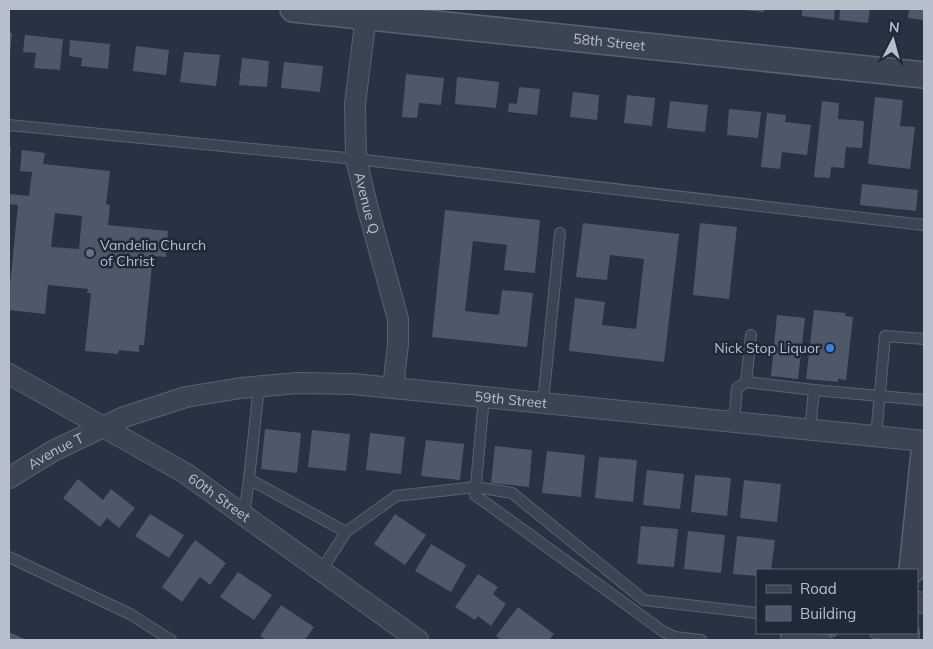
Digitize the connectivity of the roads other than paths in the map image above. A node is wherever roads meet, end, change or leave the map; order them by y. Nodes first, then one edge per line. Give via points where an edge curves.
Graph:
1 (293, 9) edge
2 (366, 16) junction
3 (924, 75) edge
4 (9, 124) edge
5 (356, 159) junction
6 (924, 225) edge
7 (560, 233) dead end
8 (751, 335) dead end
9 (924, 339) edge
10 (9, 374) edge
11 (746, 382) junction
12 (259, 386) junction
13 (393, 388) junction
14 (814, 390) junction
15 (880, 396) junction
16 (484, 397) junction
17 (924, 400) edge
18 (543, 403) junction
19 (734, 422) junction
20 (103, 427) junction
21 (810, 430) junction
22 (876, 437) junction
23 (924, 441) edge
24 (924, 465) edge
25 (9, 478) edge
26 (249, 479) junction
27 (476, 487) junction
28 (244, 514) junction
29 (346, 532) junction
30 (9, 557) edge
31 (912, 569) edge
32 (321, 571) junction
33 (756, 613) edge
34 (786, 634) edge
35 (885, 634) edge
36 (906, 636) edge
37 (171, 640) edge
38 (418, 640) edge
39 (701, 640) edge
40 (815, 640) edge
41 (827, 640) edge

1 - 2 street, 58th Street
2 - 3 street, 58th Street
2 - 5 street, Avenue Q via 355,104
4 - 5 lane
5 - 6 lane
5 - 13 street, Avenue Q via 398,318
7 - 18 lane
8 - 11 lane
9 - 15 lane via 885,336
10 - 20 street, 60th Street
11 - 14 lane
11 - 19 lane via 738,388
12 - 13 street, 59th Street via 298,383
12 - 20 street, 59th Street via 186,397
12 - 26 lane
13 - 16 street, 59th Street
14 - 15 lane
14 - 21 lane
15 - 17 lane
15 - 22 lane
16 - 18 street, 59th Street
16 - 27 lane
18 - 19 street, 59th Street
19 - 21 street, 59th Street
20 - 25 street, Avenue T
20 - 28 street, 60th Street via 185,473
21 - 22 street, 59th Street
22 - 23 street, 59th Street
24 - 31 street
26 - 28 lane
26 - 29 lane
27 - 29 lane via 396,496
27 - 33 lane via 512,492 644,600
27 - 39 lane via 475,495 655,626 675,637
28 - 32 street, 60th Street
29 - 32 lane
30 - 37 lane via 130,614
32 - 38 street, 60th Street
34 - 40 lane
35 - 36 lane
40 - 41 lane

